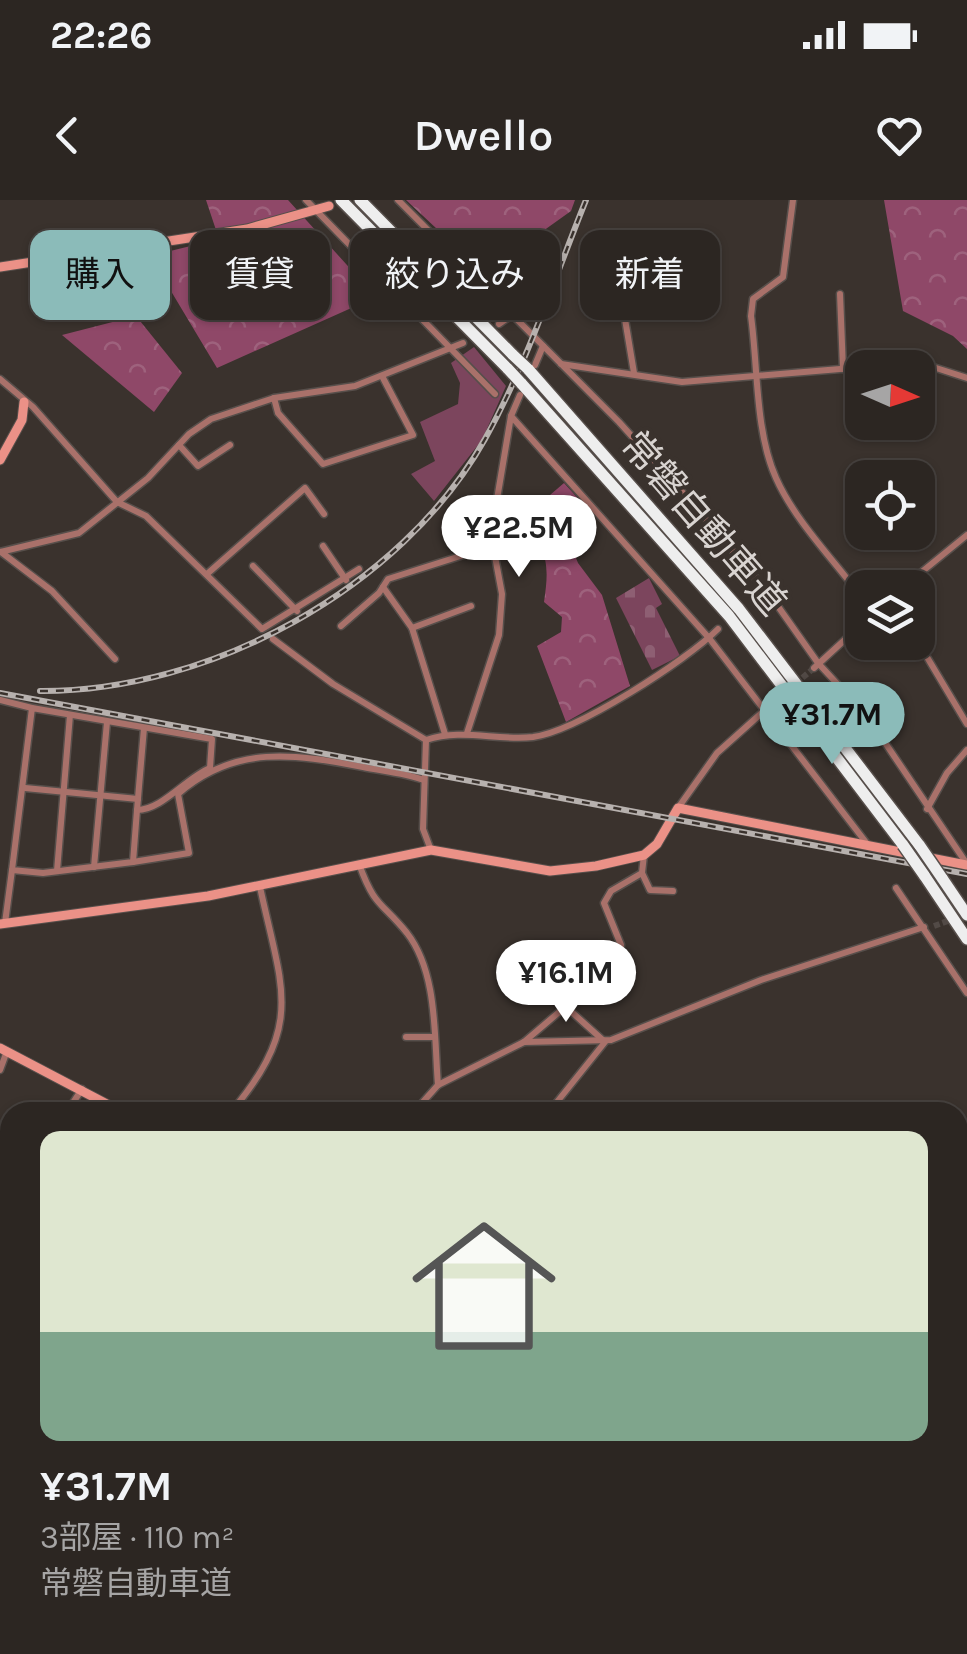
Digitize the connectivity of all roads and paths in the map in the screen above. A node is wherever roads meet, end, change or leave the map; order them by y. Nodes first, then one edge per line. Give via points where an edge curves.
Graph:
1 (306, 200) edge
2 (360, 200) edge
3 (398, 200) edge
4 (793, 200) edge
5 (335, 203) edge
6 (316, 210) junction
7 (428, 230) edge
8 (0, 268) edge
9 (840, 294) dead end
10 (504, 320) edge
11 (518, 320) edge
12 (625, 320) edge
13 (499, 324) dead end
14 (463, 343) dead end
15 (543, 346) junction
16 (452, 351) junction
17 (561, 364) junction
18 (531, 367) junction
19 (843, 369) junction
20 (634, 372) junction
21 (382, 376) junction
22 (759, 377) junction
23 (967, 378) edge
24 (0, 380) edge
25 (520, 389) junction
26 (494, 394) dead end
27 (274, 398) junction
28 (24, 402) junction
29 (511, 416) junction
30 (179, 445) junction
31 (230, 445) dead end
32 (0, 460) edge
33 (118, 502) junction
34 (324, 514) dead end
35 (967, 535) edge
36 (323, 546) dead end
37 (492, 546) junction
38 (1, 552) edge
39 (253, 566) dead end
40 (359, 569) dead end
41 (924, 570) edge
42 (206, 574) junction
43 (845, 574) edge
44 (346, 580) junction
45 (383, 586) junction
46 (770, 595) junction
47 (760, 602) dead end
48 (472, 606) dead end
49 (297, 611) junction
50 (341, 626) dead end
51 (412, 628) junction
52 (718, 629) dead end
53 (709, 638) junction
54 (273, 639) dead end
55 (845, 640) edge
56 (114, 660) dead end
57 (929, 660) edge
58 (816, 666) junction
59 (0, 700) edge
60 (775, 701) tunnel mouth
61 (32, 708) junction
62 (766, 709) junction
63 (70, 715) junction
64 (106, 722) junction
65 (967, 724) edge
66 (144, 728) junction
67 (467, 733) junction
68 (445, 734) junction
69 (426, 740) junction
70 (967, 750) edge
71 (424, 780) junction
72 (26, 788) junction
73 (64, 792) junction
74 (100, 795) junction
75 (138, 798) junction
76 (678, 808) junction
77 (927, 809) junction
78 (137, 810) junction
79 (869, 846) junction
80 (431, 850) junction
81 (644, 855) junction
82 (133, 862) junction
83 (360, 864) junction
84 (967, 865) edge
85 (94, 866) junction
86 (12, 870) junction
87 (56, 871) junction
88 (642, 873) junction
89 (260, 886) junction
90 (896, 888) dead end
91 (672, 892) dead end
92 (967, 915) edge
93 (2, 924) edge
94 (928, 928) junction
95 (967, 938) edge
96 (967, 994) edge
97 (565, 1006) junction
98 (434, 1036) junction
99 (406, 1037) dead end
100 (524, 1042) junction
101 (604, 1042) junction
102 (3, 1050) edge
103 (0, 1070) edge
104 (438, 1084) junction
105 (82, 1089) junction
106 (74, 1102) edge
107 (104, 1102) edge
108 (239, 1102) edge
109 (423, 1102) edge
110 (558, 1102) edge

1 - 6 street
2 - 18 highway, 常磐自動車道, bridge
3 - 7 street
4 - 22 street via 783,277 754,299
5 - 6 street
5 - 25 highway, 常磐自動車道, bridge via 508,368
6 - 8 street via 247,229
6 - 16 street
9 - 19 street
10 - 13 street
11 - 15 street
12 - 20 street
14 - 16 street
15 - 17 street
15 - 18 street
16 - 21 street
16 - 26 street
17 - 20 street
17 - 46 street
18 - 92 highway, 常磐自動車道, bridge via 740,609
19 - 22 street
19 - 23 street via 900,364
20 - 22 street via 682,382
21 - 27 street via 341,390
21 - 27 street via 413,435 323,464 278,413
22 - 43 street via 776,477
24 - 28 street
25 - 29 street
25 - 95 highway, 常磐自動車道, bridge via 729,616
27 - 30 street via 211,418
28 - 32 street via 22,420
28 - 33 street
29 - 37 street
29 - 53 street
30 - 31 street via 198,466
30 - 33 street
33 - 38 street via 79,534
33 - 42 street via 146,516
34 - 42 street via 305,488
35 - 41 street
36 - 44 street
37 - 45 street
37 - 67 street via 502,594 499,635
38 - 56 street via 52,591
39 - 49 street
40 - 44 street
42 - 49 street via 262,629
44 - 49 street
45 - 50 street
45 - 51 street
46 - 47 street
46 - 58 street
48 - 51 street
51 - 68 street
52 - 53 street
53 - 62 street
53 - 67 street via 579,722 530,737
54 - 69 street via 332,684
55 - 58 street
57 - 65 street
58 - 77 street via 867,716
59 - 61 street
60 - 62 street
61 - 63 street
61 - 72 street
62 - 76 street via 717,753
62 - 79 street
63 - 64 street
63 - 73 street
64 - 66 street
64 - 74 street
66 - 75 street
66 - 78 street via 212,740 210,768 149,810
67 - 68 street
68 - 69 street
69 - 71 street
70 - 77 street
71 - 80 street via 423,829
71 - 82 street via 282,754 244,758 178,794 189,853
72 - 73 street
72 - 86 street
73 - 74 street
73 - 87 street
74 - 75 street
74 - 85 street
75 - 78 street
76 - 79 street
76 - 81 street
77 - 84 street
78 - 82 street
79 - 84 street
80 - 81 street via 550,871
80 - 83 street
81 - 88 street
82 - 85 street
83 - 89 street
83 - 98 street via 370,896 414,948 430,990
85 - 87 street
86 - 87 street
86 - 93 street
88 - 91 street via 650,890
88 - 97 street via 611,891 604,903 621,946 619,962
89 - 93 street
89 - 108 street via 283,1013 265,1070
90 - 94 street
94 - 96 street
94 - 101 street via 776,975
97 - 100 street
97 - 101 street
98 - 99 street
98 - 104 street
100 - 101 street
100 - 104 street
101 - 110 street
102 - 103 street
102 - 105 street
104 - 109 street
105 - 106 street
105 - 107 street

